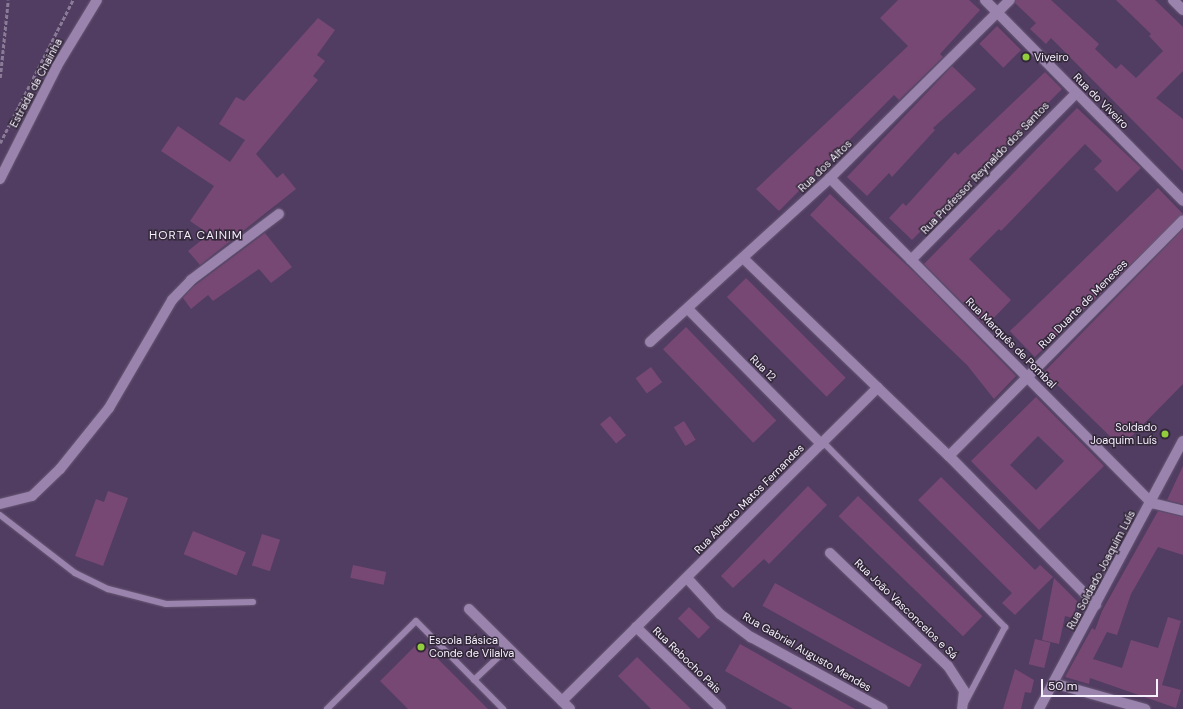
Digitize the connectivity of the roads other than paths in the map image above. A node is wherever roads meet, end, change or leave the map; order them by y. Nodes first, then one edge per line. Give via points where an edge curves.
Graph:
1 (97, 0) edge
2 (985, 0) edge
3 (1010, 0) edge
4 (1173, 0) edge
5 (1183, 10) edge
6 (997, 12) junction
7 (1076, 93) junction
8 (830, 178) junction
9 (0, 179) edge
10 (1183, 201) edge
11 (279, 214) dead end
12 (1183, 220) edge
13 (744, 259) junction
14 (911, 260) junction
15 (688, 309) junction
16 (650, 342) dead end
17 (1028, 377) junction
18 (878, 387) junction
19 (1183, 441) edge
20 (822, 443) junction
21 (949, 456) junction
22 (1152, 503) junction
23 (0, 504) edge
24 (1183, 512) edge
25 (0, 515) edge
26 (830, 552) dead end
27 (687, 578) junction
28 (253, 602) dead end
29 (1096, 605) junction
30 (469, 609) dead end
31 (636, 628) junction
32 (508, 648) junction
33 (474, 680) junction
34 (1053, 683) junction
35 (562, 701) junction
36 (1117, 705) edge
37 (963, 707) edge
38 (327, 709) edge
39 (503, 709) edge
40 (570, 709) edge
41 (721, 709) edge
42 (883, 709) edge
43 (1039, 709) edge
44 (1145, 709) edge

1 - 9 street, Estrada da Chainha via 56,66
2 - 6 street, Rua do Viveiro
3 - 6 street, Rua dos Altos
4 - 5 street
6 - 7 street, Rua do Viveiro
6 - 8 street, Rua dos Altos
7 - 10 street, Rua do Viveiro
7 - 14 street, Rua Professor Reynaldo dos Santos
8 - 13 street, Rua dos Altos
8 - 14 street, Rua Marquês de Pombal
11 - 23 street via 191,280 172,300 109,408 60,469 32,496
12 - 17 street, Rua Duarte de Meneses
13 - 15 street, Rua dos Altos
13 - 18 street
14 - 17 street, Rua Marquês de Pombal
15 - 16 street, Rua dos Altos
15 - 20 street, Rua 12
17 - 21 street, Rua Duarte de Meneses
17 - 22 street, Rua Marquês de Pombal
18 - 20 street, Rua Alberto Matos Fernandes
18 - 21 street
19 - 22 street, Rua Soldado Joaquim Luís
20 - 27 street, Rua Alberto Matos Fernandes
20 - 37 lane via 1005,627
21 - 29 street
22 - 24 street, Rua Marquês de Pombal
22 - 29 street, Rua Soldado Joaquim Luís
25 - 28 lane via 75,574 108,589 166,604
26 - 37 street, Rua João Vasconcelos e Sá via 948,666 964,691
27 - 31 street, Rua Alberto Matos Fernandes
27 - 42 street, Rua Gabriel Augusto Mendes via 720,614 751,637
29 - 34 street, Rua Soldado Joaquim Luís
30 - 32 street
31 - 35 street, Rua Alberto Matos Fernandes
31 - 41 street, Rua Rebocho Pais
32 - 33 lane
32 - 35 street
33 - 38 lane via 416,621
33 - 39 lane
34 - 36 street
34 - 43 street, Rua Soldado Joaquim Luís
35 - 40 street
36 - 44 street

